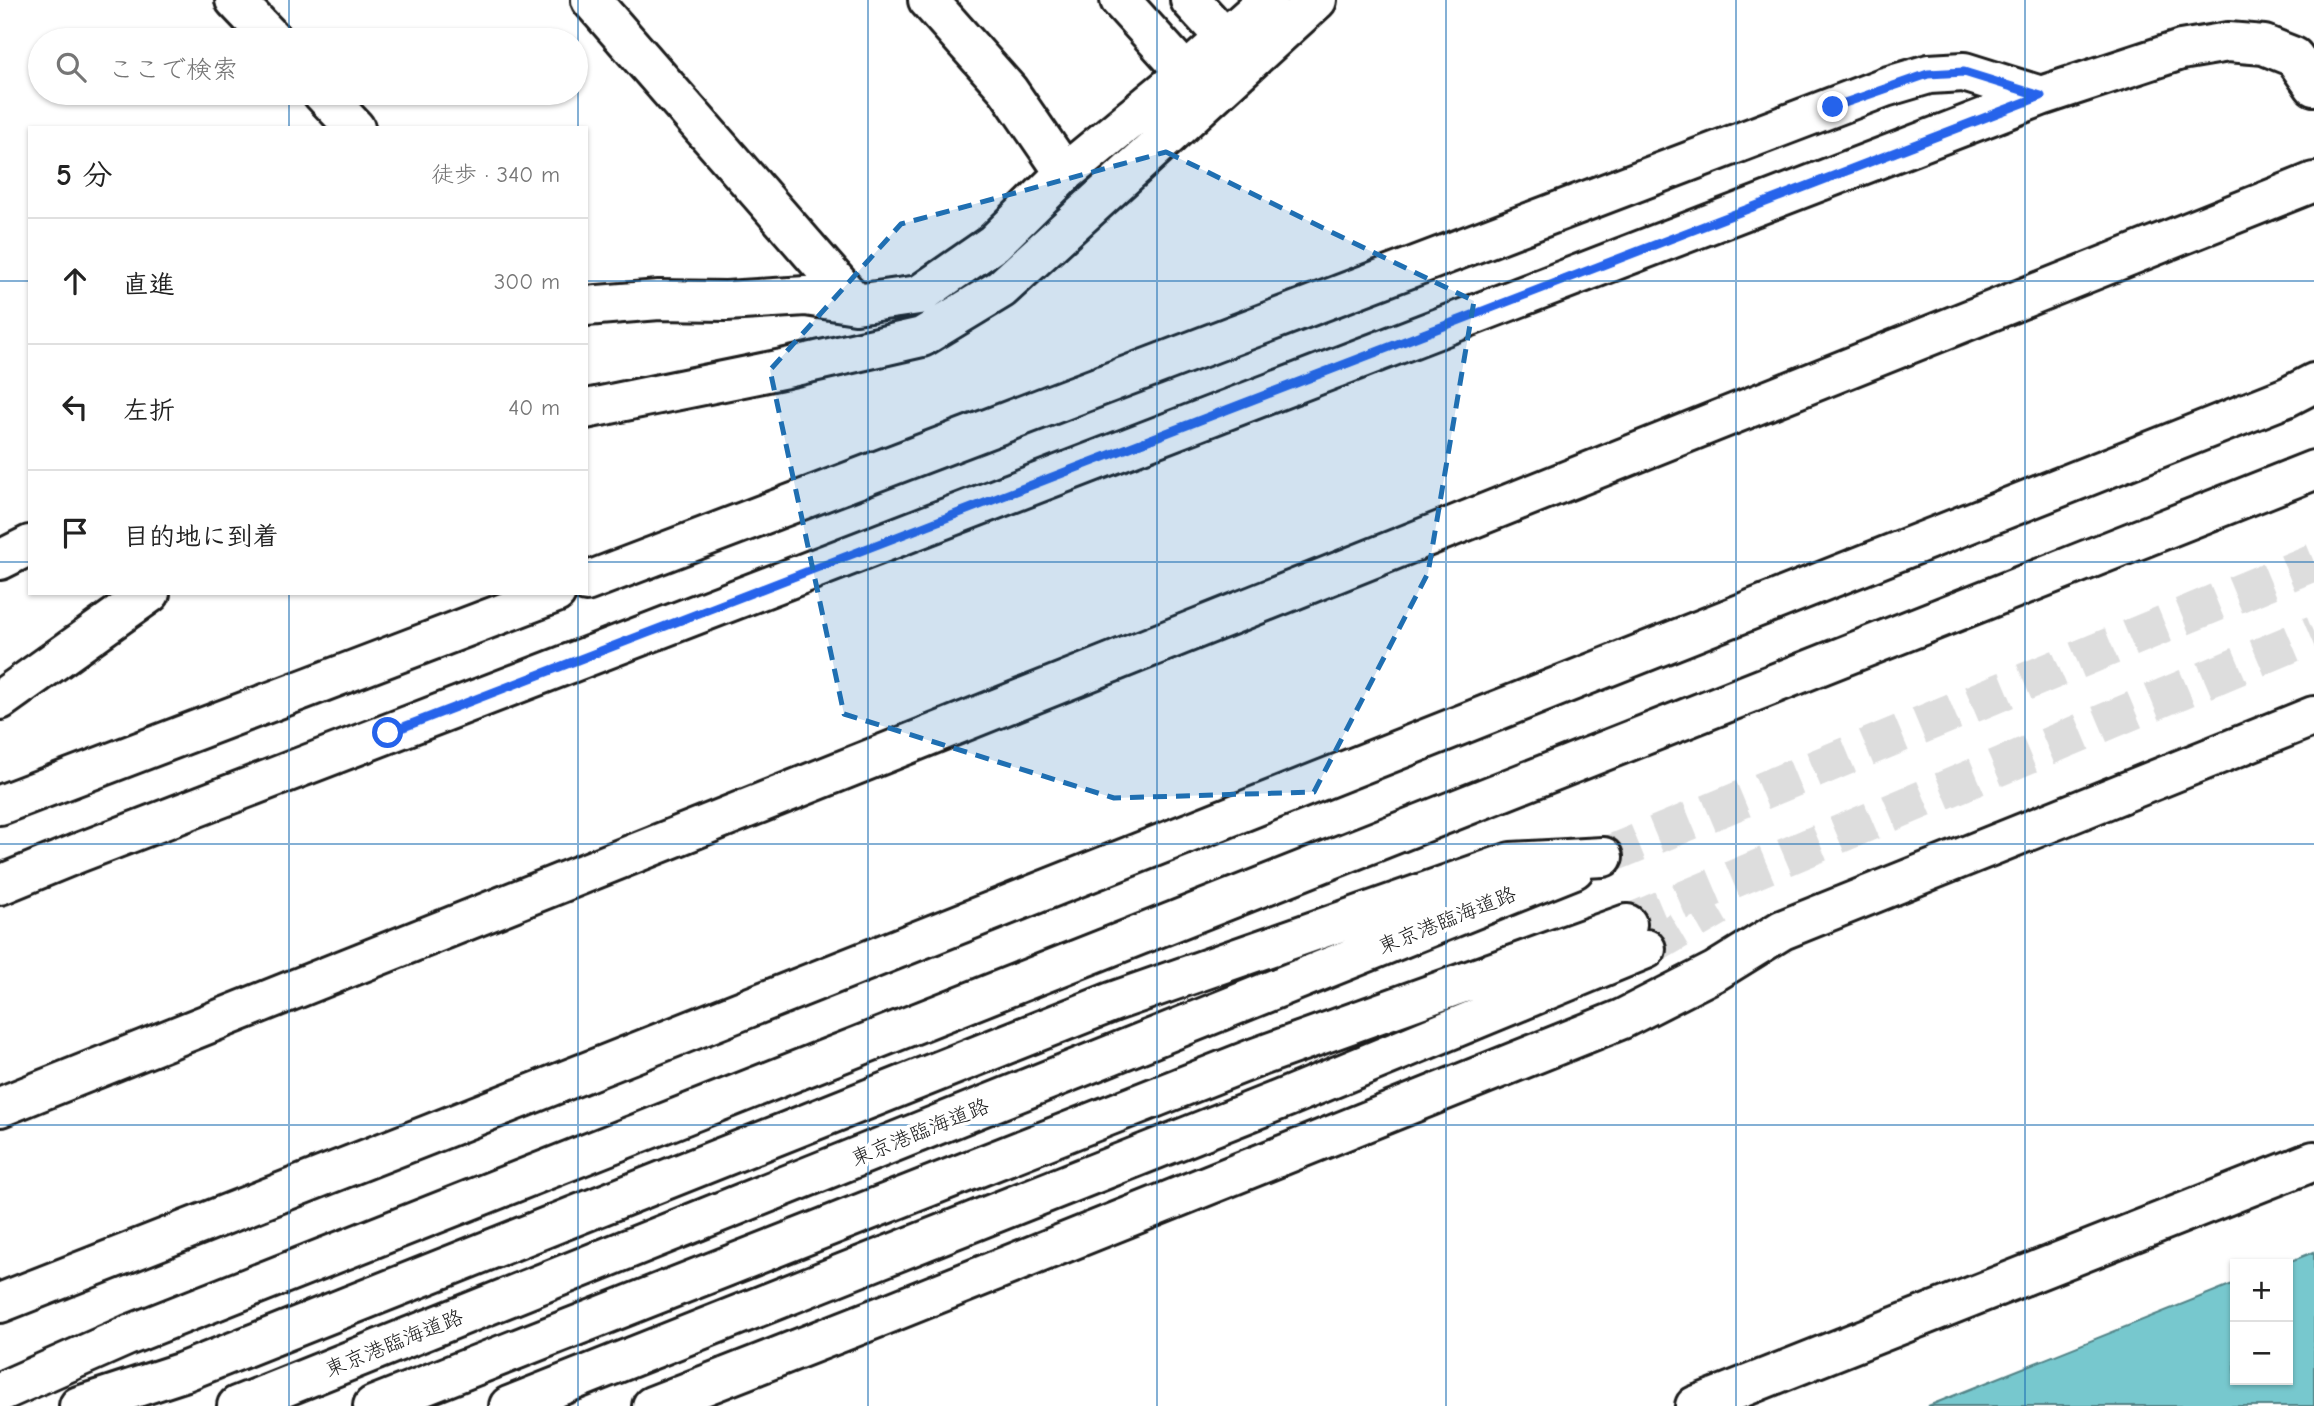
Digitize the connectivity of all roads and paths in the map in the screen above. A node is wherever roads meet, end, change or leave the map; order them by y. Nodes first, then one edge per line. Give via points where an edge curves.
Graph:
1 (235, 0) edge
2 (591, 0) edge
3 (928, 0) edge
4 (1120, 0) edge
5 (1190, 0) edge
6 (1268, 0) edge
7 (1317, 0) edge
8 (262, 28) edge
9 (1225, 38) junction
10 (1186, 73) junction
11 (2314, 86) edge
12 (2041, 96) junction
13 (333, 105) edge
14 (353, 126) edge
15 (1065, 173) junction
16 (2314, 182) edge
17 (856, 304) junction
18 (588, 306) edge
19 (2314, 383) edge
20 (588, 409) edge
21 (2314, 470) edge
22 (28, 546) edge
23 (0, 560) edge
24 (588, 581) edge
25 (147, 595) edge
26 (551, 595) edge
27 (0, 700) edge
28 (2314, 716) edge
29 (0, 805) edge
30 (0, 885) edge
31 (0, 1108) edge
32 (2314, 1161) edge
33 (0, 1303) edge
34 (0, 1392) edge
35 (79, 1406) edge
36 (237, 1406) edge
37 (373, 1406) edge
38 (509, 1406) edge
39 (652, 1406) edge
40 (1695, 1406) edge

1 - 8 street
2 - 17 street
3 - 15 street via 1007,90
4 - 10 street
5 - 9 street
6 - 9 street
7 - 20 street via 1001,289 922,337
9 - 10 street
10 - 15 street
11 - 12 street via 2294,57 2264,45 2228,42 2181,50
12 - 24 street via 1964,72 1928,74 1885,88
12 - 30 street
13 - 14 street
15 - 17 street via 994,243 919,295
16 - 31 street
17 - 18 street via 806,296
19 - 33 street
21 - 34 street via 142,1330
22 - 23 street
25 - 27 street
26 - 29 street
28 - 39 street via 1782,930 1716,971 1622,1019
32 - 40 street
35 - 36 street, 東京港臨海道路 via 183,1372 1112,1002 1511,862 1603,857
37 - 38 street via 1255,1058 1636,937 1287,1097

